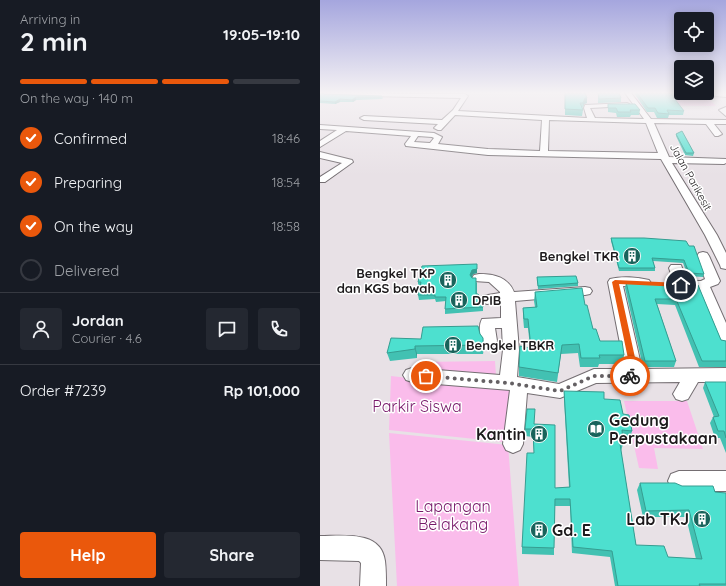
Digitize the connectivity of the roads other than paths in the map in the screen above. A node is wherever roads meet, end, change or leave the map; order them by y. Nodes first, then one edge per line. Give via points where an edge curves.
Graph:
1 (360, 120) edge
2 (410, 120) edge
3 (546, 120) edge
4 (612, 120) edge
5 (649, 121) junction
6 (443, 122) joint
7 (708, 122) junction
8 (726, 122) edge
9 (320, 127) edge
10 (438, 128) dead end
11 (346, 129) junction
12 (718, 134) dead end
13 (321, 145) edge
14 (334, 147) dead end
15 (544, 152) junction
16 (320, 155) edge
17 (665, 158) junction
18 (724, 161) dead end
19 (320, 170) edge
20 (334, 172) junction
21 (322, 180) dead end
22 (703, 256) dead end
23 (726, 265) edge
24 (676, 268) dead end
25 (479, 278) dead end
26 (681, 285) junction
27 (702, 285) junction
28 (585, 291) dead end
29 (507, 296) junction
30 (487, 298) dead end
31 (513, 322) junction
32 (489, 341) dead end
33 (726, 341) edge
34 (412, 375) dead end
35 (726, 375) edge
36 (635, 376) junction
37 (693, 376) junction
38 (514, 384) junction
39 (682, 394) dead end
40 (512, 444) dead end
41 (679, 481) dead end
42 (726, 481) edge
43 (320, 548) edge
44 (373, 586) edge

1 - 11 street
2 - 6 street
3 - 15 street
4 - 5 street
5 - 7 street
5 - 17 street, Jalan Parikesit
6 - 10 street
7 - 8 street
7 - 12 street
9 - 11 street
11 - 13 street
11 - 15 street via 416,134 409,144 488,152
13 - 14 street
15 - 17 street
16 - 20 street via 349,162
17 - 18 street
17 - 23 street, Jalan Parikesit
19 - 20 street
20 - 21 street
22 - 27 street via 713,280
24 - 26 street
25 - 29 street via 493,278 507,291
26 - 27 street
26 - 36 street via 625,279 615,282
27 - 33 street
28 - 29 street
29 - 30 street
29 - 31 street
31 - 32 street via 487,323
31 - 38 street
34 - 38 street
35 - 37 street
36 - 37 street
36 - 38 street via 594,376 560,391
37 - 39 street
38 - 40 street
41 - 42 street
43 - 44 street via 365,549 373,560

